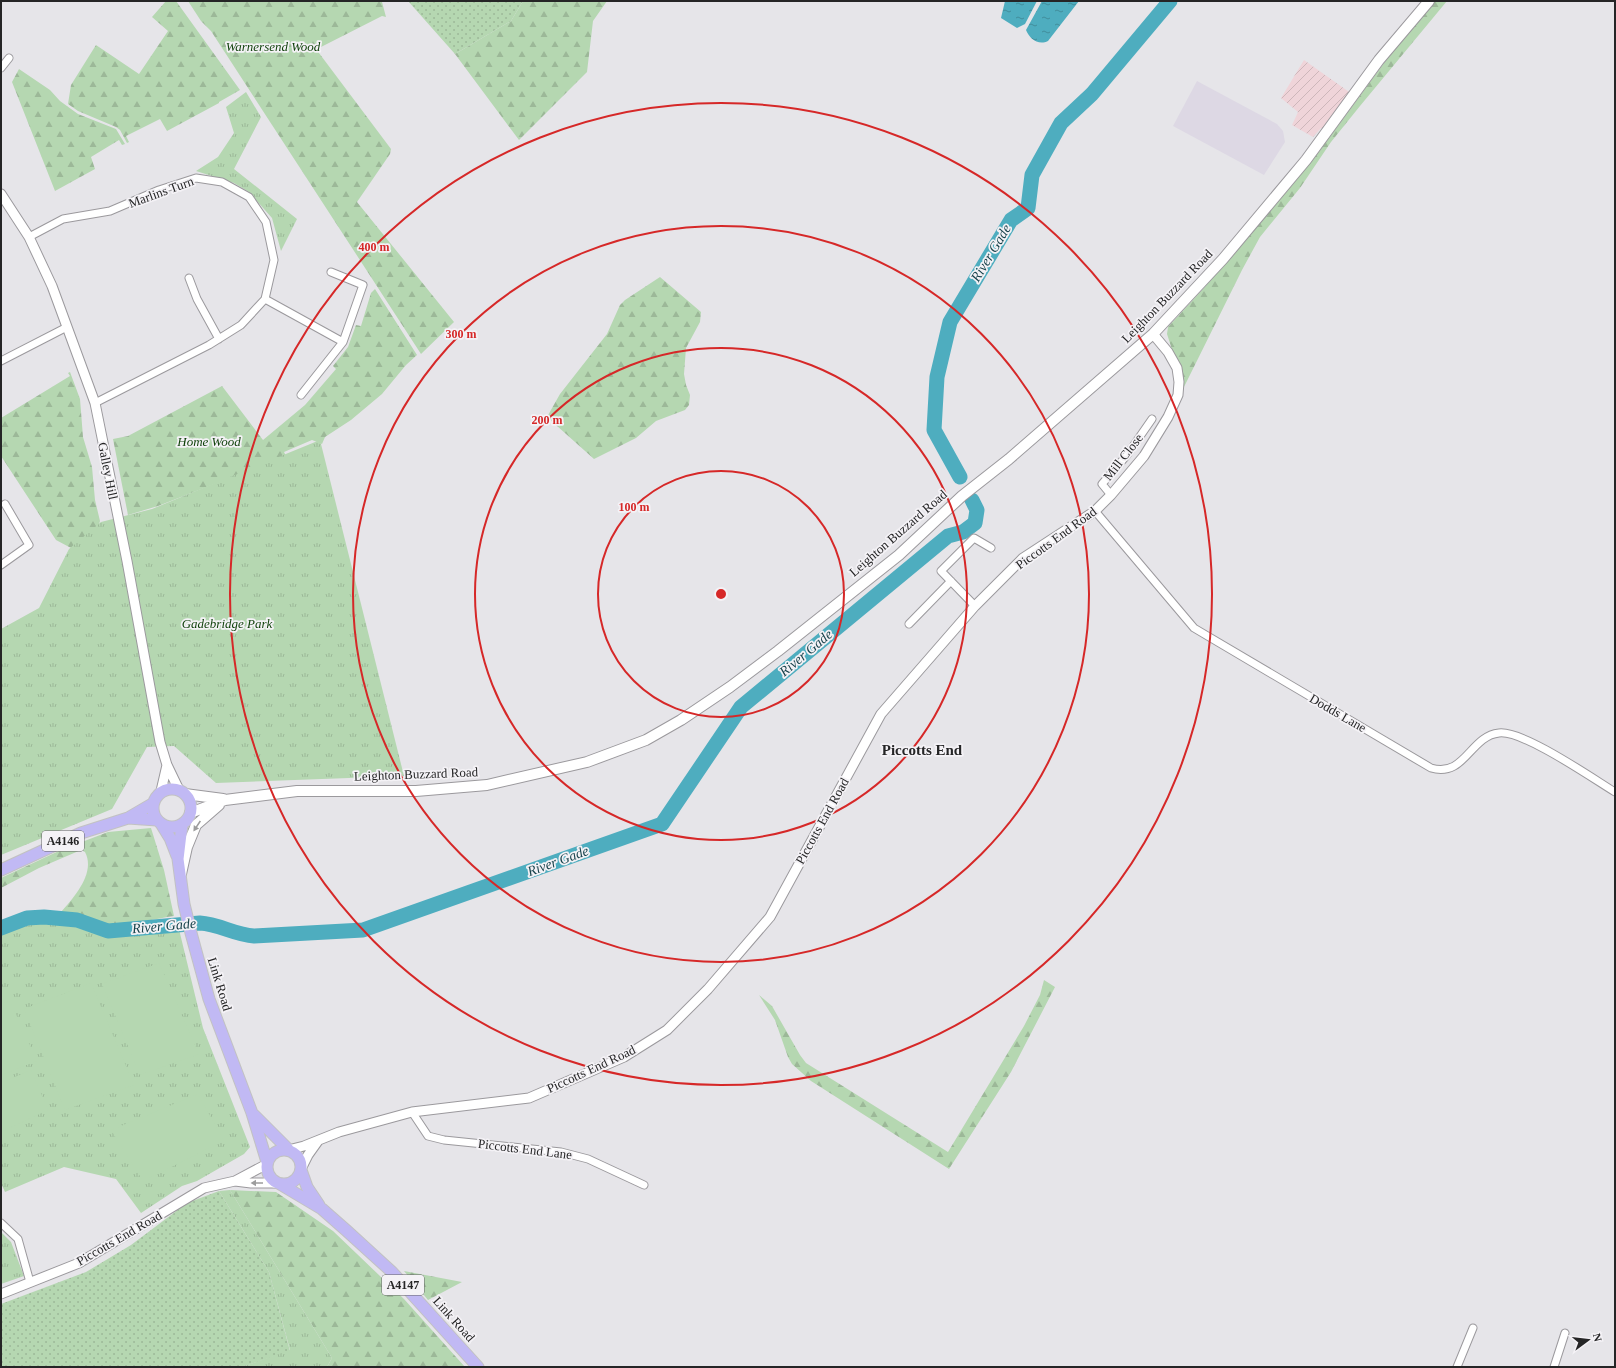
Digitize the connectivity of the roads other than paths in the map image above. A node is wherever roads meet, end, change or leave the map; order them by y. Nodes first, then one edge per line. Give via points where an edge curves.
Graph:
1 (1429, 1) edge
2 (9, 58) dead end
3 (1, 68) edge
4 (1, 194) edge
5 (29, 237) junction
6 (331, 272) dead end
7 (189, 278) dead end
8 (266, 299) junction
9 (67, 327) junction
10 (1153, 334) junction
11 (218, 339) junction
12 (343, 342) junction
13 (1, 361) edge
14 (301, 395) dead end
15 (95, 403) junction
16 (1152, 419) dead end
17 (1111, 495) junction
18 (5, 504) dead end
19 (1095, 511) junction
20 (991, 548) dead end
21 (1, 565) edge
22 (951, 581) junction
23 (975, 606) junction
24 (909, 624) dead end
25 (167, 765) junction
26 (161, 791) junction
27 (182, 792) junction
28 (1615, 792) edge
29 (225, 800) junction
30 (152, 804) junction
31 (190, 813) junction
32 (128, 818) junction
33 (159, 823) junction
34 (182, 825) junction
35 (178, 859) junction
36 (1, 870) edge
37 (180, 878) junction
38 (412, 1112) junction
39 (252, 1114) junction
40 (318, 1141) junction
41 (288, 1150) junction
42 (267, 1163) junction
43 (301, 1169) junction
44 (235, 1181) junction
45 (279, 1183) junction
46 (644, 1186) dead end
47 (322, 1209) junction
48 (1, 1223) edge
49 (30, 1282) junction
50 (1, 1294) edge
51 (1472, 1328) dead end
52 (1564, 1333) dead end
53 (478, 1367) edge
54 (1457, 1367) edge
55 (1554, 1367) edge

1 - 10 main road, Leighton Buzzard Road via 1379,60 1306,160 1223,259
2 - 3 street
4 - 5 street, Galley Hill
5 - 8 street, Marlins Turn via 63,219 110,211 159,190 196,178 222,182 249,197 266,222 274,260
5 - 9 street, Galley Hill via 52,286
6 - 12 street via 363,285
7 - 11 street
8 - 11 street via 241,325
8 - 12 street
9 - 13 street
9 - 15 street, Galley Hill
10 - 17 street, Piccotts End Road via 1177,368 1178,395 1144,456
10 - 29 main road, Leighton Buzzard Road via 962,496 899,555 730,687 646,740 587,762 487,785 416,791 297,791
11 - 15 street via 187,358
12 - 14 street
15 - 25 street, Galley Hill via 160,742
16 - 17 street, Mill Close via 1127,455 1102,484
17 - 19 street, Piccotts End Road
18 - 21 street via 29,545
19 - 23 street, Piccotts End Road via 1023,558
19 - 28 street, Dodds Lane via 1194,628 1430,768 1440,771 1453,767 1485,737 1501,732 1524,739
20 - 22 street via 974,538 941,571
22 - 23 street
22 - 24 street
23 - 38 street, Piccotts End Road via 881,714 770,917 708,989 667,1030 624,1057 528,1098
25 - 26 street, Galley Hill
25 - 27 street, Galley Hill
26 - 27 main road via 171,788
26 - 30 main road
27 - 29 main road, Leighton Buzzard Road
27 - 31 main road via 191,806
29 - 31 main road, Leighton Buzzard Road
29 -> 37 main road via 196,825 187,847
30 - 32 main road, A4146
30 - 33 main road via 152,811
31 - 34 main road
32 - 33 main road, A4146
32 - 36 main road, A4146 via 81,833
33 - 34 main road via 175,827
33 - 35 main road, Link Road / A4147 via 170,838
34 - 35 main road, Link Road / A4147
35 - 37 main road, Link Road / A4147
37 - 39 main road, Link Road / A4147 via 184,904 209,1000
38 - 40 street, Piccotts End Road via 339,1132
38 - 46 street, Piccotts End Lane via 428,1136 444,1140 561,1152 588,1159
39 - 41 main road, Link Road / A4147
39 - 42 main road, Link Road / A4147
40 - 41 street, Piccotts End Road
40 - 43 street
41 - 42 main road via 275,1152
41 - 43 main road, Link Road / A4147 via 298,1157
42 - 44 street, Piccotts End Road
42 - 45 main road, Link Road / A4147 via 270,1177
43 - 45 main road via 293,1181
43 - 47 main road, Link Road / A4147 via 307,1187
45 -> 44 street, Piccotts End Road
44 - 49 street, Piccotts End Road via 204,1188 79,1263
45 - 47 main road, Link Road / A4147
47 - 53 main road, Link Road / A4147 via 392,1272
48 - 49 street via 18,1239
49 - 50 street, Piccotts End Road
51 - 54 street
52 - 55 street

